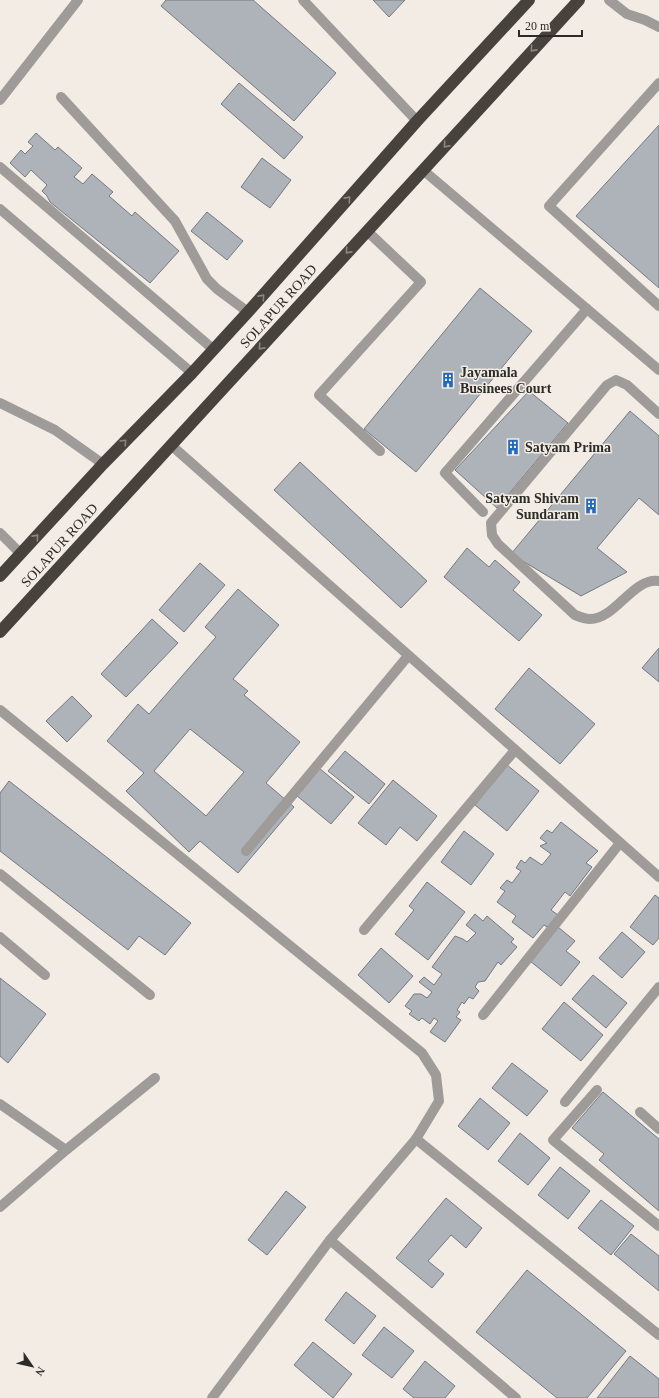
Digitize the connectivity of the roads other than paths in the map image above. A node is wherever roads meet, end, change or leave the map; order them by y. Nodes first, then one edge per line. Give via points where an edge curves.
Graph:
1 (78, 0) edge
2 (303, 0) edge
3 (529, 0) edge
4 (579, 0) edge
5 (609, 0) edge
6 (659, 27) edge
7 (659, 83) edge
8 (61, 97) dead end
9 (0, 100) edge
10 (417, 121) junction
11 (0, 167) edge
12 (423, 170) junction
13 (0, 209) edge
14 (367, 231) junction
15 (659, 306) edge
16 (587, 309) junction
17 (248, 312) junction
18 (213, 350) junction
19 (659, 370) edge
20 (192, 373) junction
21 (0, 403) edge
22 (659, 414) edge
23 (171, 445) junction
24 (380, 451) dead end
25 (102, 464) junction
26 (483, 512) dead end
27 (0, 534) edge
28 (21, 554) junction
29 (0, 576) edge
30 (659, 581) edge
31 (0, 632) edge
32 (408, 656) junction
33 (0, 710) edge
34 (515, 750) junction
35 (620, 843) junction
36 (246, 851) dead end
37 (0, 874) edge
38 (659, 877) edge
39 (364, 930) dead end
40 (0, 937) edge
41 (45, 975) dead end
42 (659, 987) edge
43 (150, 995) dead end
44 (483, 1015) dead end
45 (155, 1078) dead end
46 (597, 1090) dead end
47 (565, 1102) dead end
48 (0, 1104) edge
49 (640, 1112) dead end
50 (659, 1129) edge
51 (416, 1139) junction
52 (66, 1150) junction
53 (0, 1207) edge
54 (659, 1226) edge
55 (330, 1240) junction
56 (659, 1335) edge
57 (212, 1398) edge
58 (516, 1398) edge

1 - 9 street
2 - 10 street
3 - 10 highway, SOLAPUR ROAD
4 -> 12 highway, SOLAPUR ROAD
5 - 6 street via 627,14
7 - 15 street via 549,206
8 - 17 street via 175,221 207,279
17 -> 10 highway, SOLAPUR ROAD
11 - 18 street
12 - 14 highway, SOLAPUR ROAD
12 - 16 street
13 - 20 street
14 -> 23 highway, SOLAPUR ROAD
14 - 24 street via 421,282 320,395
16 - 19 street
16 - 26 street via 445,473
17 - 18 highway, SOLAPUR ROAD
18 - 20 highway, SOLAPUR ROAD
25 -> 20 highway, SOLAPUR ROAD
21 - 25 street via 55,430
22 - 30 street via 628,385 616,380 607,385 491,523 492,535 498,544 575,616 591,619 609,612 634,590 653,580
23 - 31 highway, SOLAPUR ROAD
23 - 32 street
28 -> 25 highway, SOLAPUR ROAD
27 - 28 street
28 - 29 highway, SOLAPUR ROAD
32 - 34 street
32 - 36 street
33 - 51 street via 422,1053 436,1075 439,1101
34 - 35 street
34 - 39 street
35 - 38 street
35 - 44 street
37 - 43 street
40 - 41 street
42 - 47 street
45 - 52 street
46 - 54 street via 553,1140
48 - 52 street
49 - 50 street
51 - 55 street
51 - 56 street
52 - 53 street
55 - 57 street
55 - 58 street

